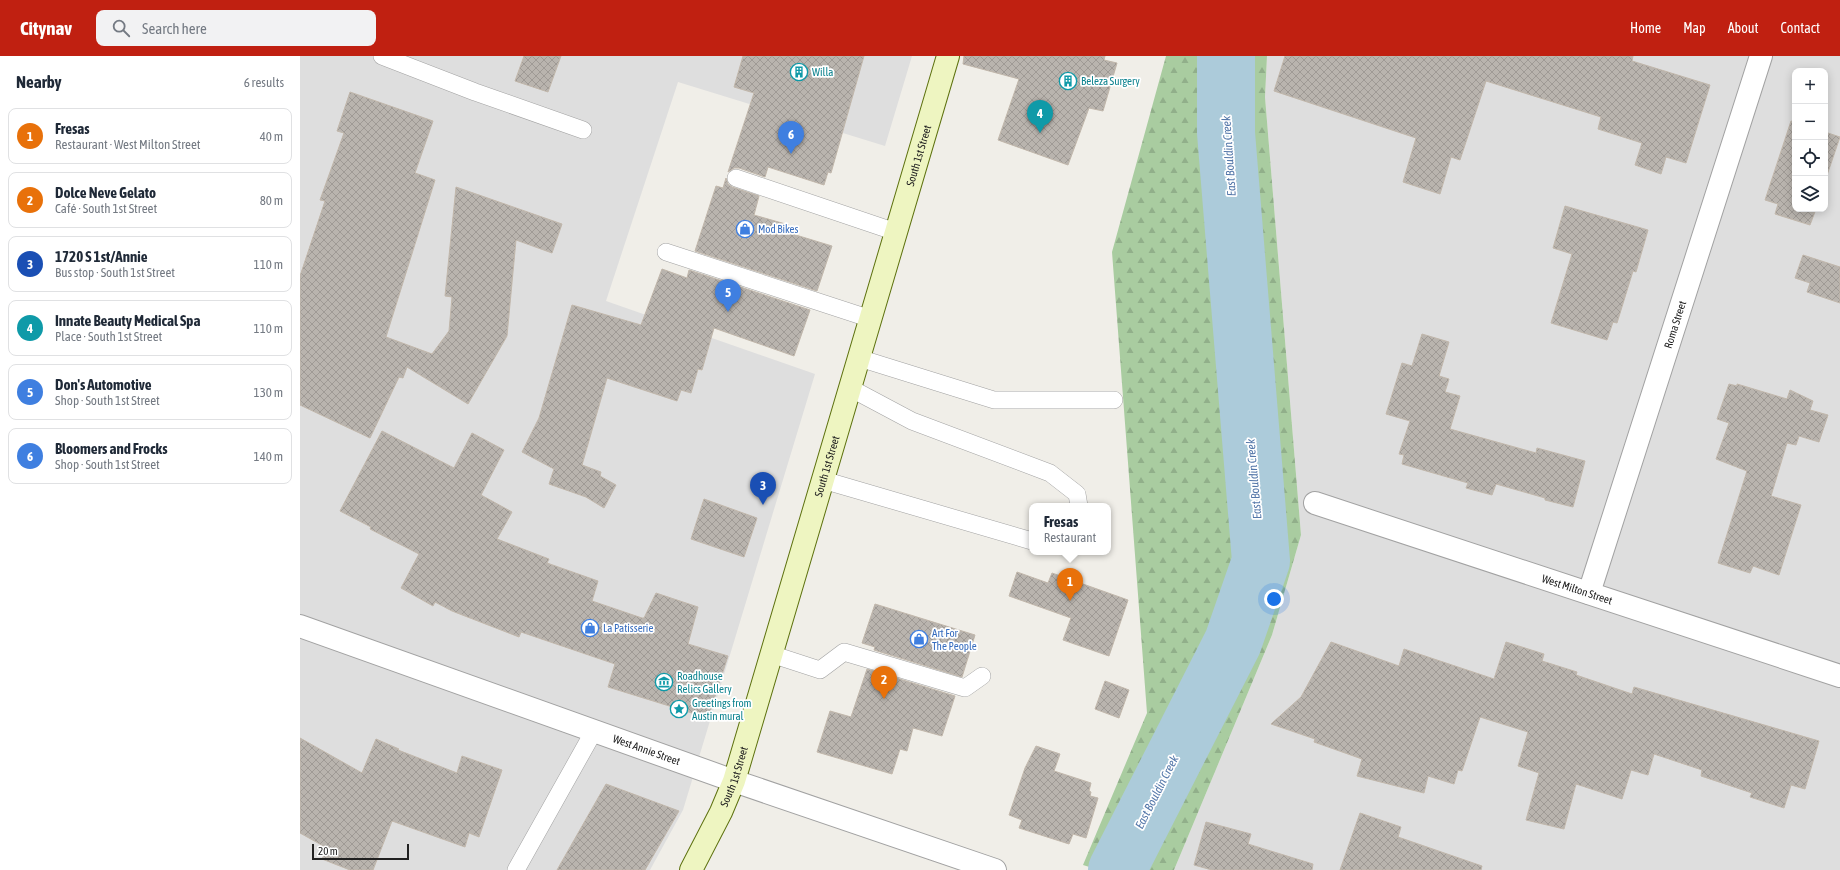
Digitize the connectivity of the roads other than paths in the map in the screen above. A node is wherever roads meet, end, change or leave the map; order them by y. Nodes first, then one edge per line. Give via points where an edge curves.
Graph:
1 (382, 56) edge
2 (948, 56) edge
3 (1761, 56) edge
4 (583, 130) dead end
5 (736, 178) dead end
6 (896, 232) junction
7 (666, 252) dead end
8 (871, 319) junction
9 (859, 358) junction
10 (850, 388) junction
11 (1114, 400) dead end
12 (823, 480) junction
13 (1078, 503) edge
14 (1314, 503) dead end
15 (1029, 540) edge
16 (1589, 593) junction
17 (300, 626) edge
18 (772, 654) junction
19 (982, 676) dead end
20 (1840, 676) edge
21 (594, 731) junction
22 (734, 781) junction
23 (516, 870) edge
24 (691, 870) edge
25 (995, 870) edge

1 - 4 lane
2 - 6 main road, South 1st Street
3 - 16 street, Roma Street
5 - 6 lane
6 - 8 main road, South 1st Street
7 - 8 lane
8 - 9 main road, South 1st Street
9 - 10 main road, South 1st Street
9 - 11 lane via 994,400
10 - 12 main road, South 1st Street
10 - 13 lane via 912,421 1050,473 1078,494
12 - 15 lane
12 - 18 main road, South 1st Street
14 - 16 street, West Milton Street
16 - 20 street, West Milton Street
17 - 21 street, West Annie Street
18 - 19 lane via 820,670 844,652 965,688
18 - 22 main road, South 1st Street
21 - 22 street, West Annie Street
21 - 23 lane
22 - 24 main road, South 1st Street
22 - 25 street, West Annie Street

